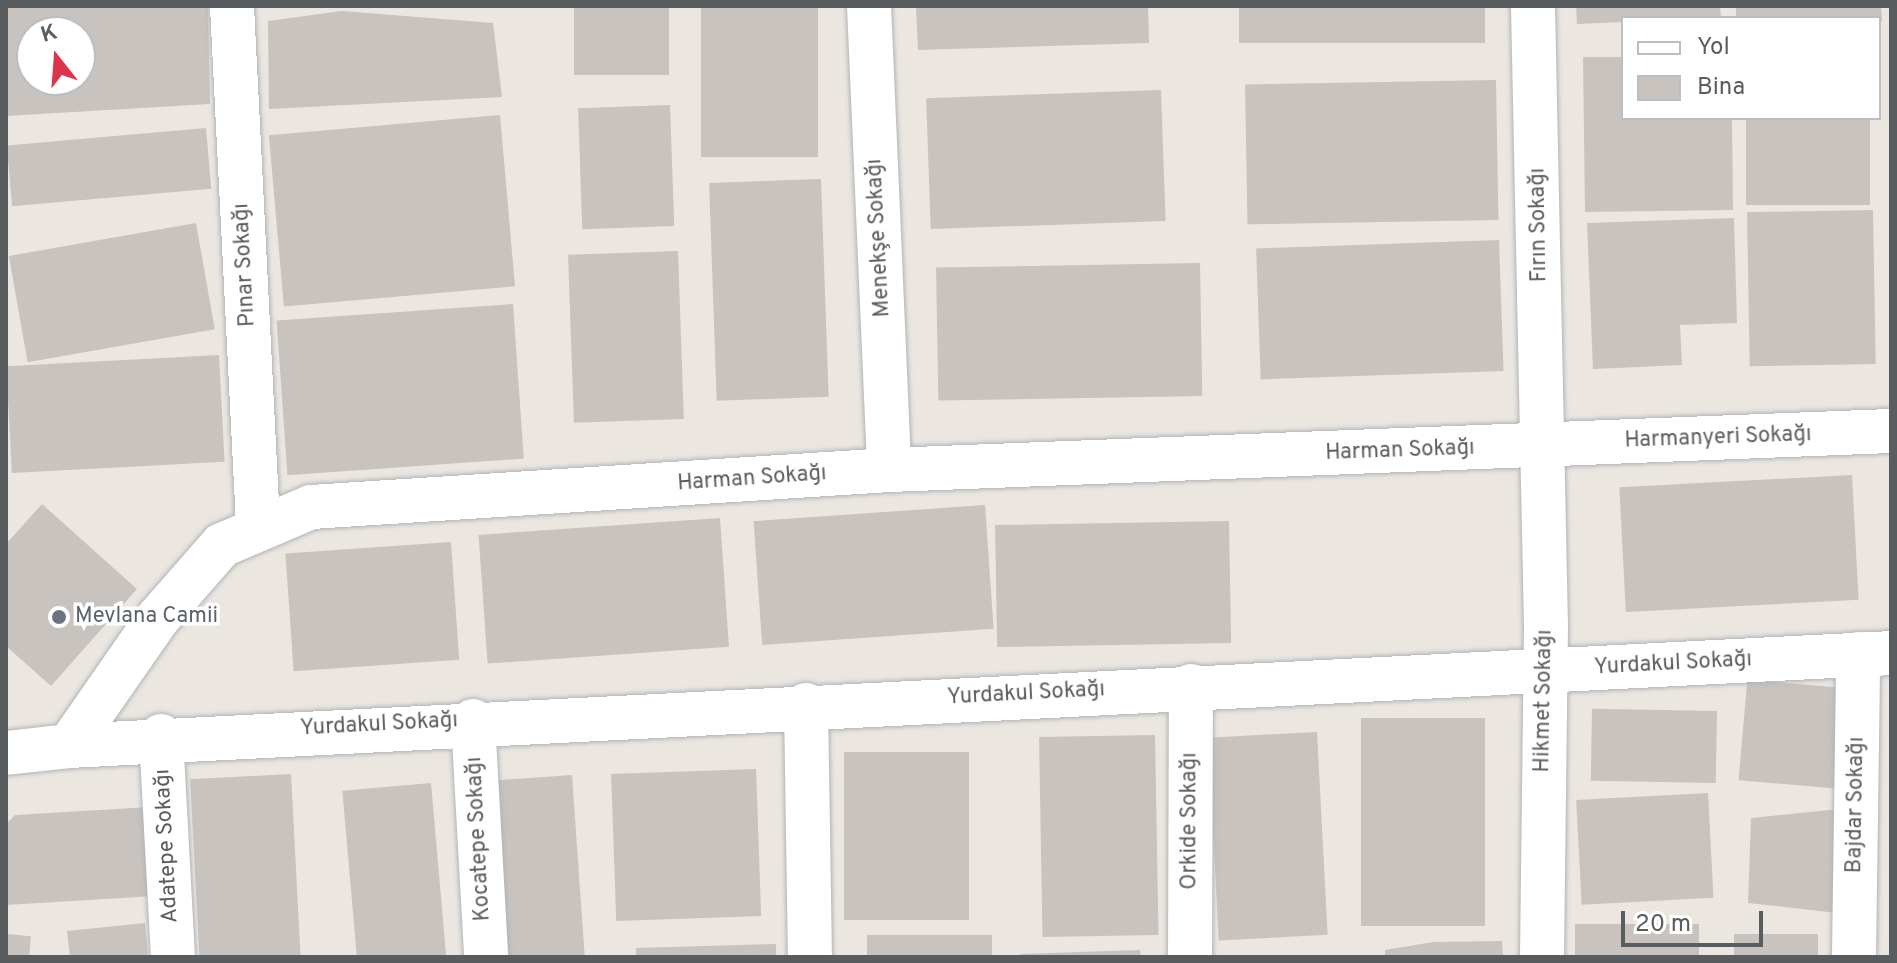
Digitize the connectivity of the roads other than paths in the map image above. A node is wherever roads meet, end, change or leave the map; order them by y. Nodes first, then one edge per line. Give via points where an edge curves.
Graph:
1 (232, 6) edge
2 (869, 6) edge
3 (1533, 6) edge
4 (1891, 431) edge
5 (1544, 445) junction
6 (889, 470) junction
7 (258, 524) junction
8 (1874, 653) edge
9 (1543, 671) junction
10 (1191, 686) junction
11 (806, 705) junction
12 (473, 721) junction
13 (161, 736) junction
14 (69, 746) junction
15 (6, 753) edge
16 (173, 957) edge
17 (486, 957) edge
18 (810, 957) edge
19 (1190, 957) edge
20 (1542, 957) edge
21 (1854, 957) edge

1 - 7 street, Pınar Sokağı
2 - 6 street, Menekşe Sokağı
3 - 5 street, Fırın Sokağı
4 - 5 street, Harmanyeri Sokağı
5 - 6 street, Harman Sokağı
5 - 9 street, Hikmet Sokağı
6 - 7 street, Harman Sokağı via 311,507
7 - 14 street, Harman Sokağı via 222,545 158,618
8 - 9 street, Yurdakul Sokağı
8 - 21 street, Bajdar Sokağı
9 - 10 street, Yurdakul Sokağı
9 - 20 street, Hikmet Sokağı
10 - 11 street, Yurdakul Sokağı
10 - 19 street, Orkide Sokağı
11 - 12 street, Yurdakul Sokağı
11 - 18 street
12 - 13 street, Yurdakul Sokağı
12 - 17 street, Kocatepe Sokağı
13 - 14 street
13 - 16 street, Adatepe Sokağı
14 - 15 street

